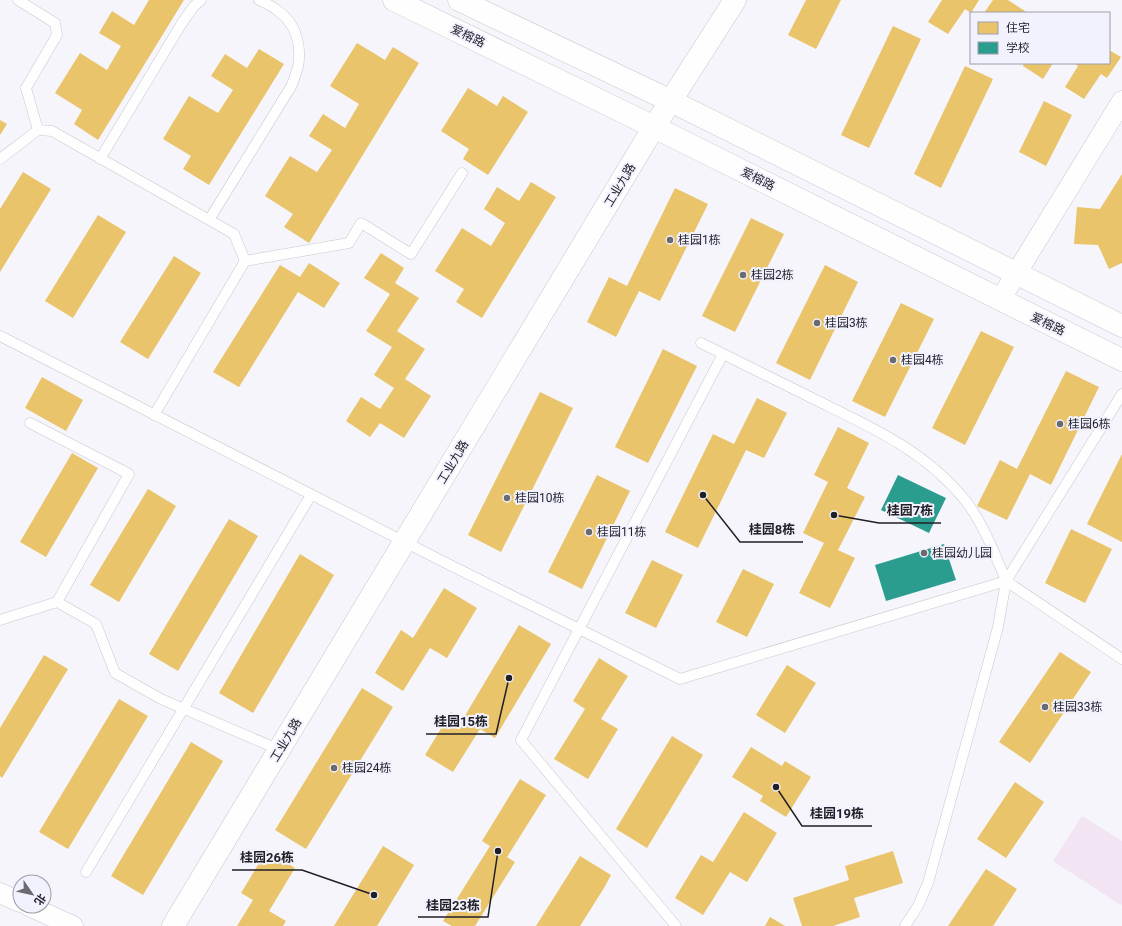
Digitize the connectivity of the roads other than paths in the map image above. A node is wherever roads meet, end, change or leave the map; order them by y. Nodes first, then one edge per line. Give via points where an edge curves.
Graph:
1 (18, 0) edge
2 (201, 0) edge
3 (259, 0) edge
4 (394, 0) edge
5 (459, 0) edge
6 (735, 0) edge
7 (671, 101) junction
8 (1122, 102) edge
9 (654, 127) junction
10 (38, 130) junction
11 (0, 159) edge
12 (100, 159) junction
13 (462, 173) dead end
14 (209, 220) junction
15 (245, 260) junction
16 (1016, 274) junction
17 (1000, 300) junction
18 (1122, 326) edge
19 (0, 336) edge
20 (701, 343) dead end
21 (723, 354) junction
22 (1122, 360) edge
23 (1122, 394) edge
24 (154, 415) junction
25 (30, 423) dead end
26 (311, 495) junction
27 (405, 542) junction
28 (1006, 582) junction
29 (57, 602) junction
30 (0, 620) edge
31 (579, 629) junction
32 (1122, 659) edge
33 (184, 709) junction
34 (280, 750) junction
35 (86, 872) dead end
36 (0, 893) edge
37 (12, 898) edge
38 (47, 914) edge
39 (73, 926) edge
40 (173, 926) edge
41 (676, 926) edge
42 (905, 926) edge

1 - 10 lane via 55,23 57,35 26,88
2 - 12 lane via 182,23
3 - 14 lane via 278,10 289,20 300,49 298,67 292,85
4 - 9 street, 爱榕路
5 - 7 street
6 - 7 street, 工业九路
7 - 9 street, 工业九路
7 - 16 street
8 - 16 street
9 - 17 street, 爱榕路
9 - 27 street, 工业九路
10 - 11 lane
10 - 12 lane via 52,131
12 - 14 lane
13 - 15 lane via 411,254 361,223 349,243
14 - 15 lane via 234,234
15 - 24 lane
16 - 17 street
16 - 18 street
17 - 22 street, 爱榕路
19 - 24 lane
20 - 21 lane
21 - 28 lane via 882,432 912,451 948,482 969,507 980,523
21 - 31 lane
23 - 28 lane
24 - 26 lane
25 - 29 lane via 129,474
26 - 27 lane
26 - 33 lane
27 - 31 lane
27 - 34 street, 工业九路
28 - 31 lane via 680,679
28 - 32 lane
28 - 42 lane via 998,627 928,883 918,906
29 - 30 lane
29 - 33 lane via 96,624 115,673 160,699
31 - 41 lane via 521,740
33 - 34 lane
33 - 35 lane
34 - 40 street, 工业九路
36 - 37 street
38 - 39 street

